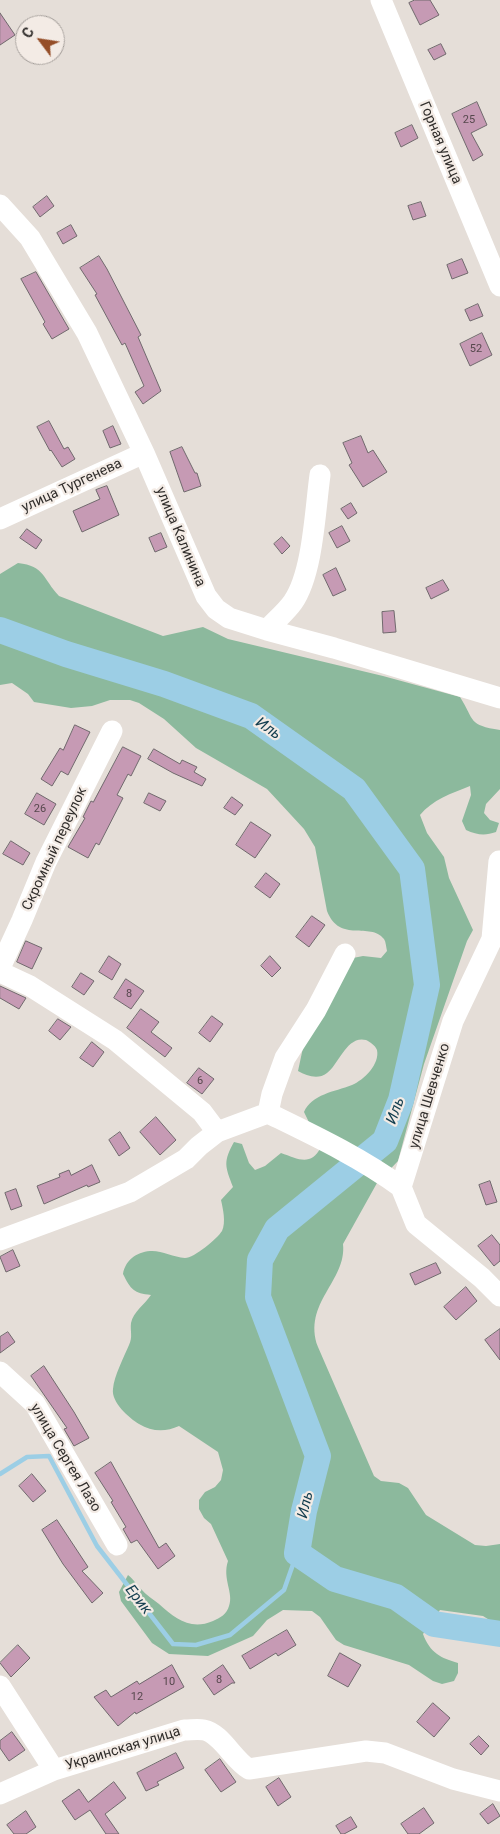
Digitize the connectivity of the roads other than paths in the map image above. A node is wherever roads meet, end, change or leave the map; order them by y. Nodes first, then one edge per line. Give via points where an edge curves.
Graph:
1 (381, 0) edge
2 (0, 205) edge
3 (500, 286) edge
4 (144, 453) junction
5 (320, 475) dead end
6 (0, 519) edge
7 (267, 630) junction
8 (500, 698) edge
9 (112, 731) dead end
10 (499, 861) edge
11 (345, 954) dead end
12 (0, 970) edge
13 (268, 1113) junction
14 (216, 1132) junction
15 (394, 1182) junction
16 (0, 1240) edge
17 (500, 1296) edge
18 (2, 1378) edge
19 (117, 1545) dead end
20 (0, 1686) edge
21 (54, 1770) junction
22 (500, 1791) edge
23 (0, 1794) edge

1 - 3 street, Горная улица
2 - 4 street, улица Калинина via 30,238 87,333
4 - 6 street, улица Тургенева
4 - 7 street, улица Калинина via 206,596 228,618
5 - 7 street via 302,585 292,602
7 - 8 street, улица Калинина
9 - 12 street, Скромный переулок via 46,862
10 - 15 street, улица Шевченко via 492,939 453,1021
11 - 13 street via 316,1010 285,1058
12 - 14 street, Скромный переулок via 115,1040 202,1112
13 - 14 street
13 - 15 street via 332,1144
14 - 16 street via 186,1159 130,1192
15 - 17 street via 416,1224
18 - 19 street, улица Сергея Лазо via 35,1404
20 - 21 street, Украинская улица
21 - 22 street, Украинская улица via 184,1730 206,1730 249,1769 366,1751 385,1753 453,1779
21 - 23 street, Украинская улица

